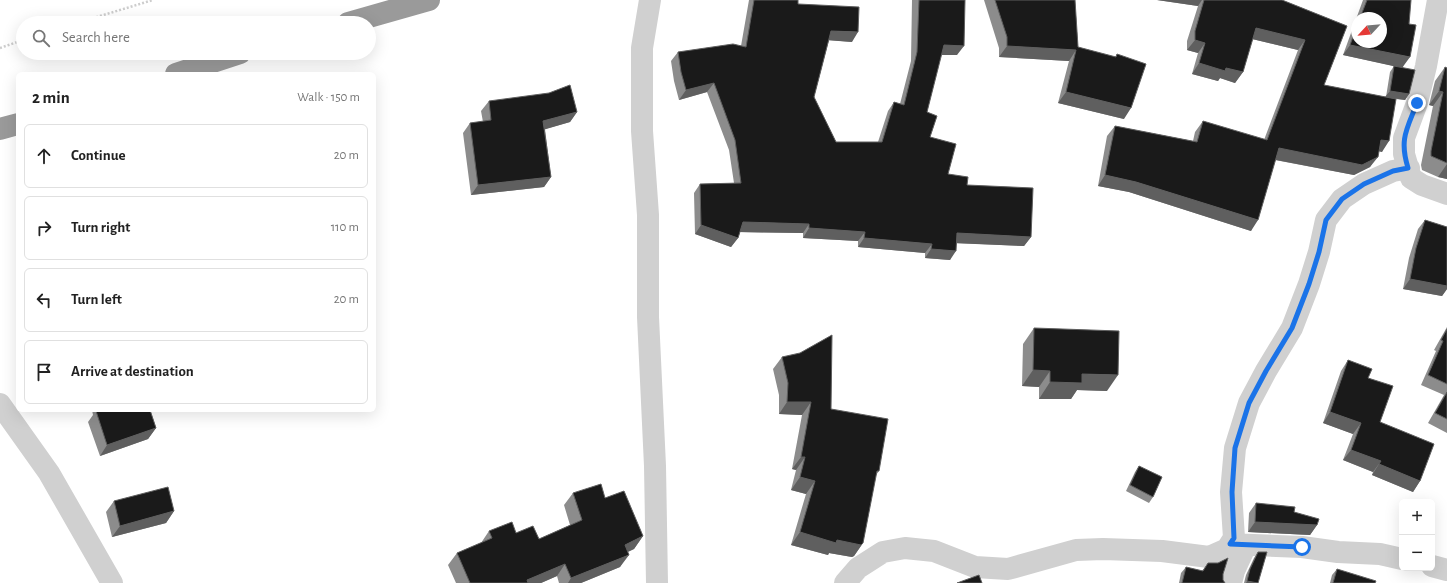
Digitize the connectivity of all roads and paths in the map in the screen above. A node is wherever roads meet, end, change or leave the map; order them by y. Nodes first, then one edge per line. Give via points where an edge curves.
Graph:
1 (153, 0) edge
2 (429, 0) edge
3 (650, 0) edge
4 (1438, 0) edge
5 (100, 16) edge
6 (373, 16) edge
7 (16, 42) edge
8 (0, 48) edge
9 (219, 60) edge
10 (182, 72) edge
11 (16, 125) edge
12 (0, 129) edge
13 (1408, 168) junction
14 (1447, 194) edge
15 (0, 404) edge
16 (1238, 545) junction
17 (1399, 558) edge
18 (1435, 567) edge
19 (1447, 570) edge
20 (112, 583) edge
21 (657, 583) edge
22 (845, 583) edge
23 (1231, 583) edge

1 - 5 path
2 - 6 highway
3 - 21 street via 642,48 642,131 648,215 648,317
4 - 13 street via 1417,103 1404,138 1404,154
7 - 8 path
9 - 10 highway
11 - 12 highway
13 - 14 street via 1411,178
13 - 16 street via 1393,171 1364,184 1342,199 1326,220 1309,284 1292,328 1249,403 1235,448 1232,492 1234,538
15 - 20 street via 49,473
16 - 17 street via 1302,547 1380,554
16 - 22 street via 1209,557 1162,551 1076,550 1008,570 974,567 934,551 905,548 883,552 858,568
16 - 23 street
18 - 19 street

